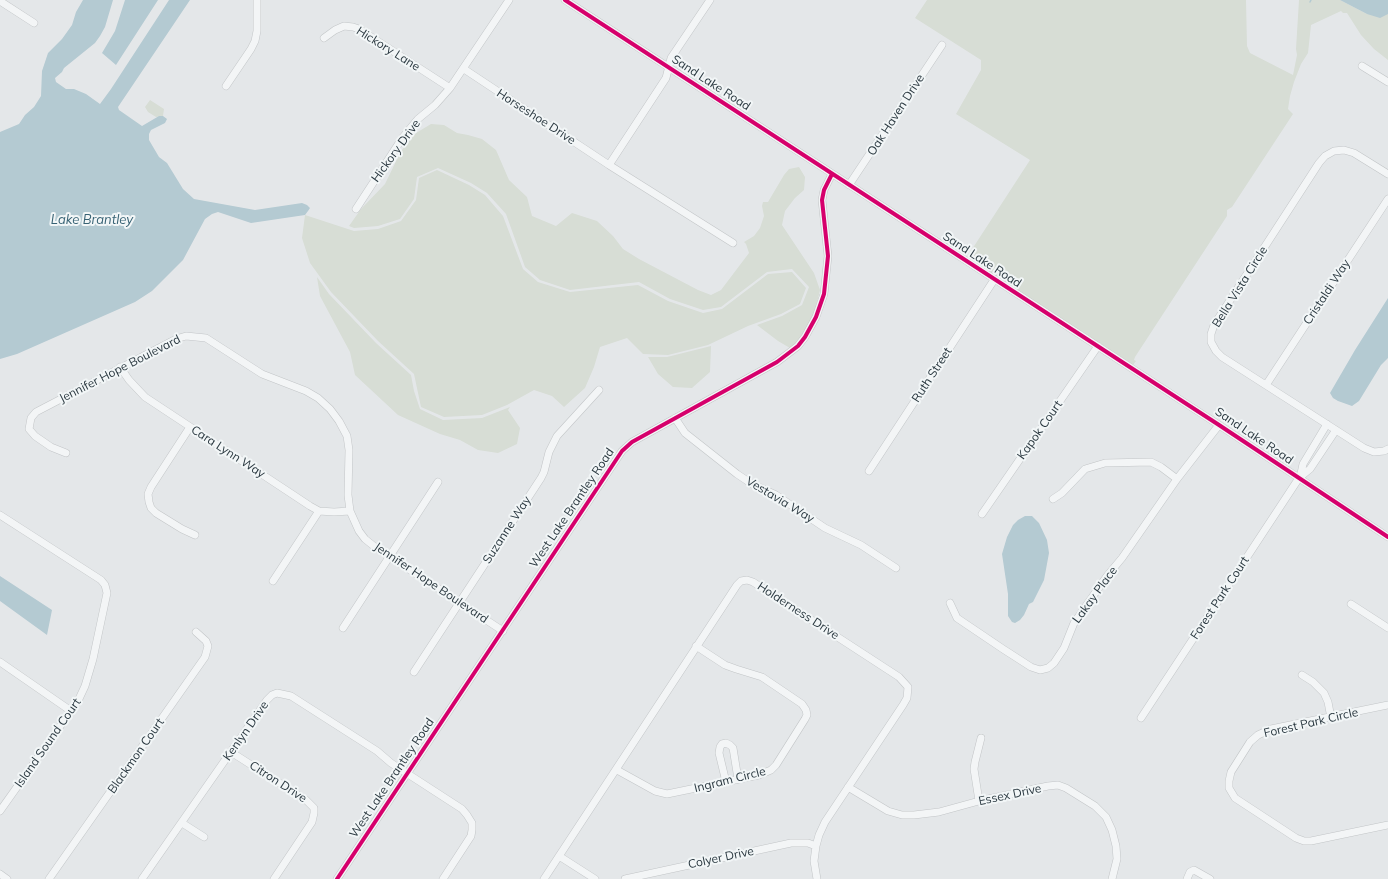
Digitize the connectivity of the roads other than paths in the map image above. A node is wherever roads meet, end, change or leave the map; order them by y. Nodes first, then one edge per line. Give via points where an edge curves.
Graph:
1 (257, 0) edge
2 (509, 0) edge
3 (565, 0) edge
4 (710, 0) edge
5 (0, 1) edge
6 (34, 23) dead end
7 (324, 38) dead end
8 (942, 45) dead end
9 (1362, 66) dead end
10 (669, 68) junction
11 (464, 69) junction
12 (1388, 82) edge
13 (226, 86) dead end
14 (450, 88) junction
15 (609, 165) junction
16 (832, 174) junction
17 (1388, 174) edge
18 (849, 185) junction
19 (1388, 199) edge
20 (356, 208) dead end
21 (733, 243) dead end
22 (994, 280) junction
23 (1098, 346) junction
24 (120, 367) junction
25 (1266, 385) junction
26 (599, 390) dead end
27 (675, 418) junction
28 (1327, 424) junction
29 (1219, 425) junction
30 (190, 427) junction
31 (1336, 430) junction
32 (1314, 446) junction
33 (1388, 449) edge
34 (1322, 451) junction
35 (66, 453) dead end
36 (869, 471) dead end
37 (1300, 478) junction
38 (1178, 479) junction
39 (438, 482) dead end
40 (1053, 499) dead end
41 (319, 511) junction
42 (350, 511) junction
43 (982, 514) dead end
44 (2, 516) edge
45 (0, 524) edge
46 (195, 535) dead end
47 (1388, 537) edge
48 (389, 557) junction
49 (896, 568) dead end
50 (273, 581) dead end
51 (460, 602) junction
52 (950, 603) dead end
53 (1351, 604) dead end
54 (343, 628) dead end
55 (1388, 628) edge
56 (503, 631) junction
57 (196, 632) dead end
58 (696, 646) junction
59 (0, 662) edge
60 (414, 672) dead end
61 (1302, 675) dead end
62 (1388, 705) edge
63 (71, 711) junction
64 (1141, 718) dead end
65 (1331, 718) junction
66 (981, 738) dead end
67 (231, 752) junction
68 (617, 770) junction
69 (407, 774) junction
70 (738, 779) junction
71 (726, 782) junction
72 (848, 787) junction
73 (979, 801) junction
74 (0, 811) edge
75 (182, 823) junction
76 (1388, 827) edge
77 (204, 837) dead end
78 (816, 846) junction
79 (559, 856) junction
80 (0, 874) edge
81 (7, 879) edge
82 (49, 879) edge
83 (142, 879) edge
84 (274, 879) edge
85 (337, 879) edge
86 (443, 879) edge
87 (544, 879) edge
88 (595, 879) edge
89 (625, 879) edge
90 (817, 879) edge
91 (1112, 879) edge
92 (1187, 879) edge
93 (1210, 879) edge

1 - 13 street via 255,41
2 - 11 street, Hickory Drive
3 - 10 street, Sand Lake Road
4 - 10 street via 671,58
5 - 6 street
7 - 14 street, Hickory Lane via 344,26 352,27
8 - 18 street, Oak Haven Drive
9 - 12 street
10 - 15 street via 666,78
10 - 16 street, Sand Lake Road
11 - 14 street, Hickory Drive
11 - 15 street, Horseshoe Drive
14 - 20 street, Hickory Drive via 403,137
15 - 21 street, Horseshoe Drive
16 - 18 street, Sand Lake Road
16 - 27 street, West Lake Brantley Road via 822,200 827,245 826,282 821,306 811,327 798,346 777,362
17 - 25 street, Bella Vista Circle via 1354,153 1344,150 1334,151 1325,156 1214,325 1211,342 1216,351
18 - 22 street, Sand Lake Road
19 - 25 street, Cristaldi Way
22 - 23 street, Sand Lake Road
22 - 36 street, Ruth Street
23 - 29 street, Sand Lake Road
23 - 43 street, Kapok Court
24 - 30 street, Cara Lynn Way via 145,397
24 - 35 street, Jennifer Hope Boulevard via 36,412 31,418 29,429 35,436
24 - 42 street, Jennifer Hope Boulevard via 176,339 197,336 218,345 262,374 318,398 330,409 347,436
25 - 28 street, Bella Vista Circle
26 - 51 street, Suzanne Way via 557,436 541,478
27 - 49 street, Vestavia Way via 685,433 737,474
27 - 56 street, West Lake Brantley Road via 632,442 622,451
28 - 31 street, Bella Vista Circle
28 - 32 street
29 - 37 street, Sand Lake Road
29 - 38 street, Lakay Place
30 - 41 street, Cara Lynn Way
30 - 46 street via 148,494 151,508 156,513 182,530
31 - 33 street, Bella Vista Circle via 1374,452
31 - 34 street
32 - 34 street
32 - 37 street via 1303,464
34 - 37 street via 1310,469
37 - 47 street, Sand Lake Road
37 - 64 street, Forest Park Court
38 - 40 street via 1151,462 1106,462 1085,469
38 - 52 street, Lakay Place via 1074,623 1064,648 1048,668 1040,670 1031,667 997,645 957,618
39 - 48 street
41 - 42 street
41 - 50 street
42 - 48 street, Jennifer Hope Boulevard via 365,539
44 - 45 street
44 - 63 street, Island Sound Court via 93,574 105,585 105,608 93,659 85,686
48 - 51 street, Jennifer Hope Boulevard
48 - 54 street
51 - 56 street, Jennifer Hope Boulevard
51 - 60 street, Suzanne Way
53 - 55 street
56 - 69 street, West Lake Brantley Road
57 - 82 street, Blackmon Court via 208,646 205,657
58 - 68 street, Holderness Drive
58 - 70 street, Ingram Circle via 725,665 762,677 802,704 806,710 805,719 776,765 760,775
58 - 72 street, Holderness Drive via 737,585 741,580 747,580 899,677 908,687 907,698
59 - 63 street
61 - 65 street via 1324,693
62 - 65 street, Forest Park Circle
63 - 74 street, Island Sound Court
65 - 76 street, Forest Park Circle via 1272,729 1258,735 1250,742 1231,772 1231,792 1235,798 1304,841
66 - 73 street via 974,769
67 - 69 street, Kenlyn Drive via 267,700 276,693 282,693 291,696 377,751
67 - 75 street, Kenlyn Drive
67 - 84 street, Citron Drive via 306,800 314,808 312,822
68 - 71 street, Ingram Circle via 654,792 667,794
68 - 79 street, Holderness Drive
69 - 85 street, West Lake Brantley Road
69 - 86 street via 462,809 472,823 471,836
70 - 71 street, Ingram Circle
70 - 71 street via 733,748 726,743 722,744 719,753
72 - 73 street, Essex Drive via 880,807 902,815 939,812
72 - 78 street, Holderness Drive via 825,822
73 - 91 street, Essex Drive via 1048,786 1058,785 1066,788 1095,806 1106,817 1116,846 1117,859
75 - 77 street
75 - 83 street, Kenlyn Drive
78 - 89 street, Colyer Drive via 808,843 791,843
78 - 90 street, Holderness Drive via 814,861
79 - 87 street, Holderness Drive
79 - 88 street
80 - 81 street
92 - 93 street via 1194,870

